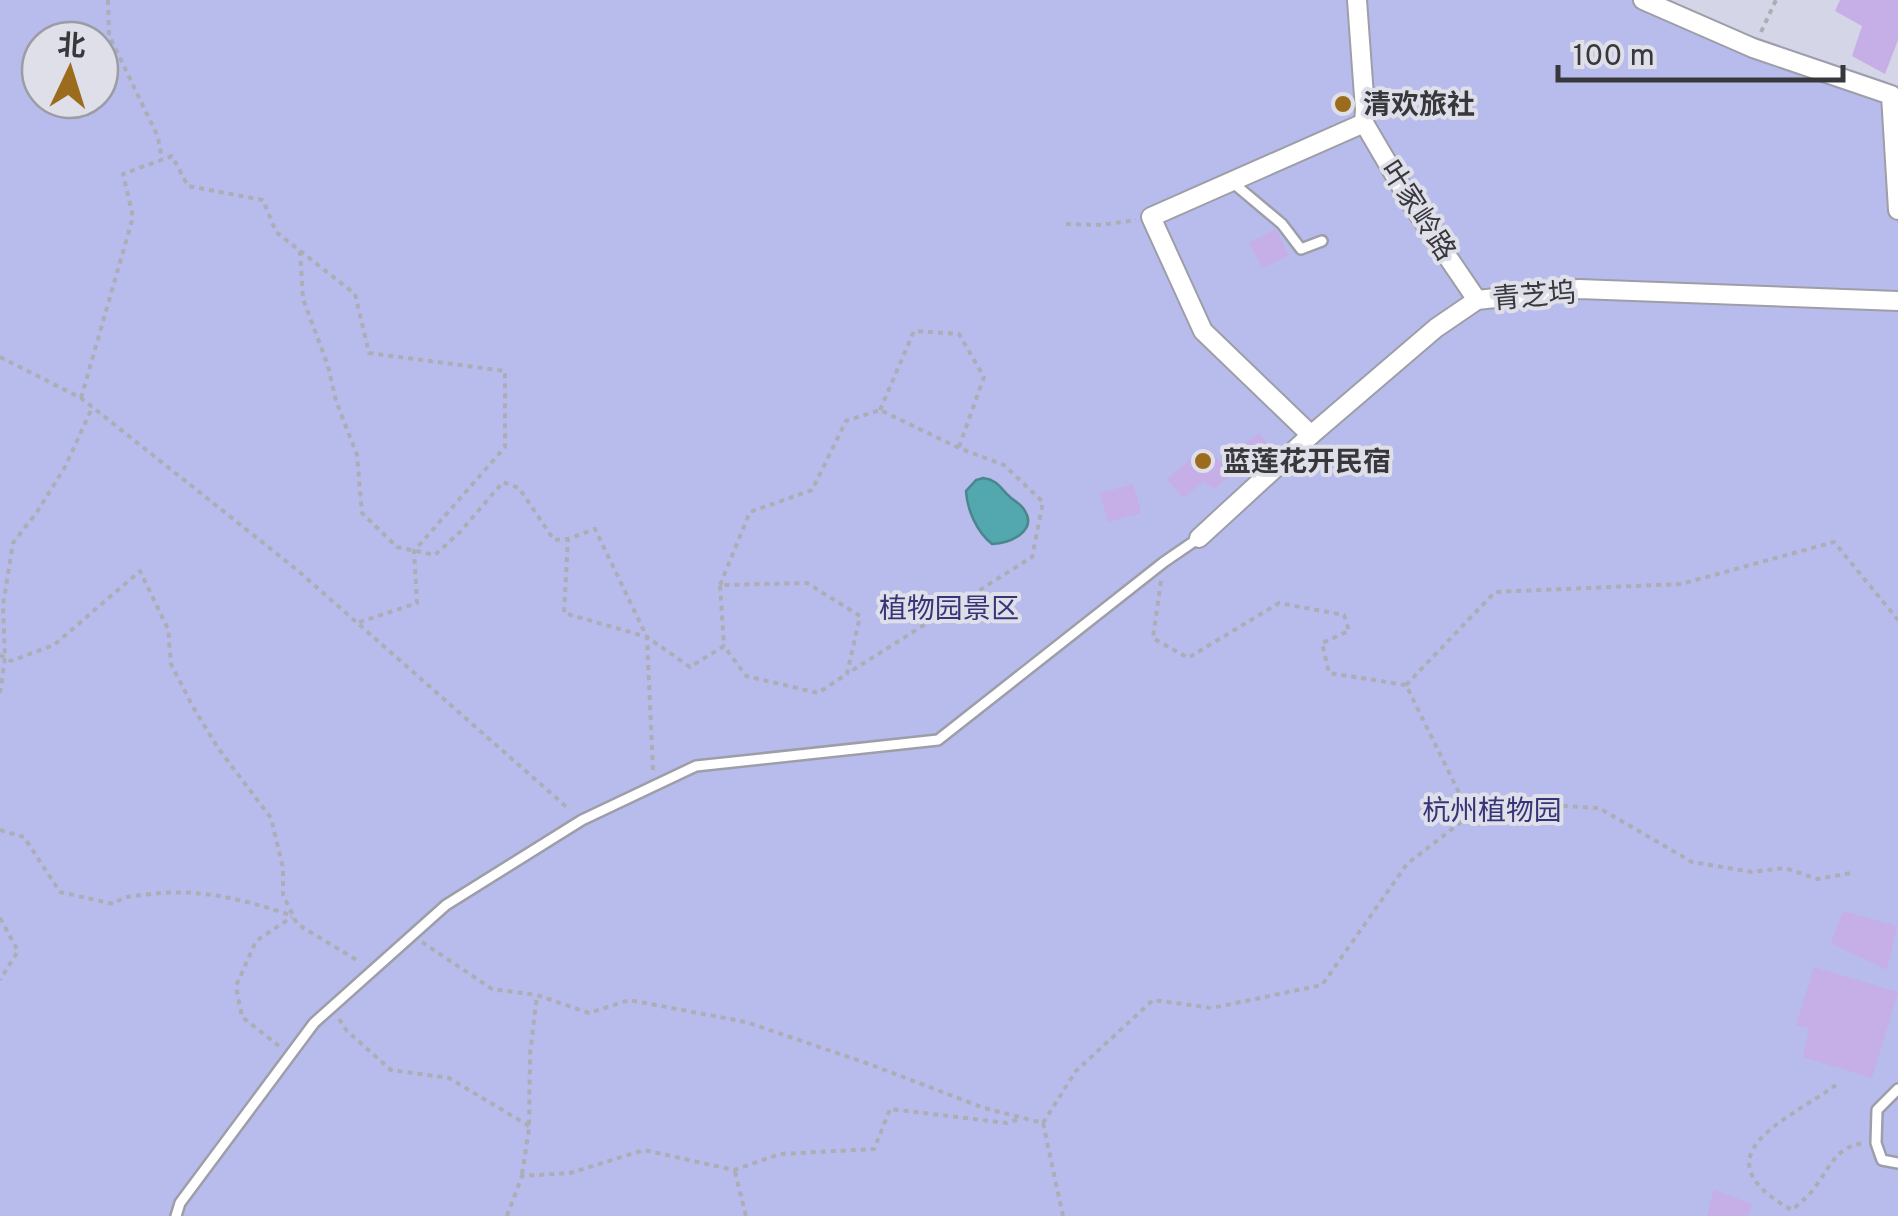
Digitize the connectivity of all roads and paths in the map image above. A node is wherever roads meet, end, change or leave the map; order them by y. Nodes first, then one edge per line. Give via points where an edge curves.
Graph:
1 (108, 0) edge
2 (1358, 0) edge
3 (1643, 0) edge
4 (1776, 0) edge
5 (1753, 48) junction
6 (1364, 123) junction
7 (162, 159) junction
8 (1232, 182) junction
9 (1898, 210) edge
10 (1151, 217) junction
11 (1066, 224) dead end
12 (1322, 241) dead end
13 (300, 251) junction
14 (1478, 300) junction
15 (1898, 302) edge
16 (0, 356) edge
17 (81, 398) junction
18 (92, 408) junction
19 (880, 410) junction
20 (1311, 435) junction
21 (959, 448) junction
22 (1199, 538) joint
23 (568, 539) junction
24 (414, 552) junction
25 (1164, 562) junction
26 (7, 578) junction
27 (0, 582) edge
28 (720, 585) junction
29 (1898, 620) edge
30 (357, 623) junction
31 (647, 637) junction
32 (724, 646) junction
33 (2, 656) edge
34 (847, 674) junction
35 (1406, 685) junction
36 (0, 694) edge
37 (654, 786) junction
38 (1470, 815) junction
39 (582, 820) junction
40 (0, 830) edge
41 (1851, 873) dead end
42 (294, 916) junction
43 (0, 918) edge
44 (412, 935) junction
45 (373, 970) junction
46 (0, 980) edge
47 (537, 995) junction
48 (332, 1008) junction
49 (290, 1055) junction
50 (1836, 1084) dead end
51 (1898, 1089) edge
52 (1022, 1118) junction
53 (1043, 1123) junction
54 (529, 1126) junction
55 (1876, 1143) junction
56 (1898, 1163) edge
57 (734, 1170) junction
58 (522, 1176) junction
59 (1792, 1210) junction
60 (176, 1216) edge
61 (507, 1216) edge
62 (746, 1216) edge
63 (1063, 1216) edge
64 (1789, 1216) edge

1 - 7 path via 109,36 158,137
2 - 6 street, 叶家岭路
3 - 5 street
4 - 5 path
5 - 9 street via 1891,95
6 - 8 street
6 - 14 street, 叶家岭路
7 - 13 path via 172,156 188,186 263,200 276,232
7 - 17 path via 123,174 133,216
8 - 10 street
8 - 12 lane via 1301,249
10 - 11 path
10 - 20 street via 1203,332
13 - 24 path via 303,299 358,455 362,514 396,547
13 - 24 path via 355,294 369,352 504,371 505,447
14 - 15 street, 青芝坞 via 1579,290
14 - 20 street, 青芝坞
16 - 17 path
17 - 18 path
18 - 26 path via 65,467 13,543
18 - 30 path
19 - 21 path
19 - 21 path via 914,331 959,334 984,377
19 - 28 path via 846,421 812,490 750,512
20 - 22 street, 青芝坞
21 - 34 path via 1004,465 1043,502 1032,556
22 - 25 lane
23 - 24 path via 554,540 519,488 502,482 436,555
23 - 31 path via 595,528
23 - 31 path via 564,613
24 - 30 path via 417,602
25 - 35 path via 1152,638 1188,658 1279,603 1344,615 1349,632 1322,643 1328,672
25 - 37 lane via 938,740 696,766
26 - 27 path
26 - 33 path
28 - 32 path
28 - 34 path via 808,583 860,616
29 - 35 path via 1834,542 1682,584 1495,592
30 - 39 path
31 - 32 path via 690,667
31 - 37 path
32 - 34 path via 746,676 818,694
33 - 36 path
33 - 42 path via 11,661 54,645 140,571 168,629 171,664 193,707 271,818 282,894
35 - 38 path
37 - 39 lane
38 - 41 path via 1524,804 1599,808 1692,862 1752,872 1785,868 1817,879
38 - 53 path via 1407,864 1322,985 1212,1008 1152,1000 1076,1071
39 - 44 lane via 446,905
40 - 42 path via 24,836 60,892 114,904 174,890 243,899
42 - 45 path
42 - 49 path via 256,941 236,986 242,1017
43 - 46 path via 18,952
44 - 45 lane
44 - 47 path via 492,989
45 - 48 lane
47 - 52 path via 589,1013 629,1000 746,1022
47 - 54 path
48 - 49 lane
48 - 54 path via 391,1070 449,1078
49 - 60 lane
50 - 59 path via 1752,1146 1755,1182
51 - 55 lane via 1877,1110
52 - 53 path
52 - 57 path via 890,1109 874,1149 780,1154
53 - 63 path
54 - 58 path
55 - 56 lane via 1882,1160
55 - 59 path via 1840,1152
57 - 58 path via 644,1150 570,1173
57 - 62 path
58 - 61 path
59 - 64 path

